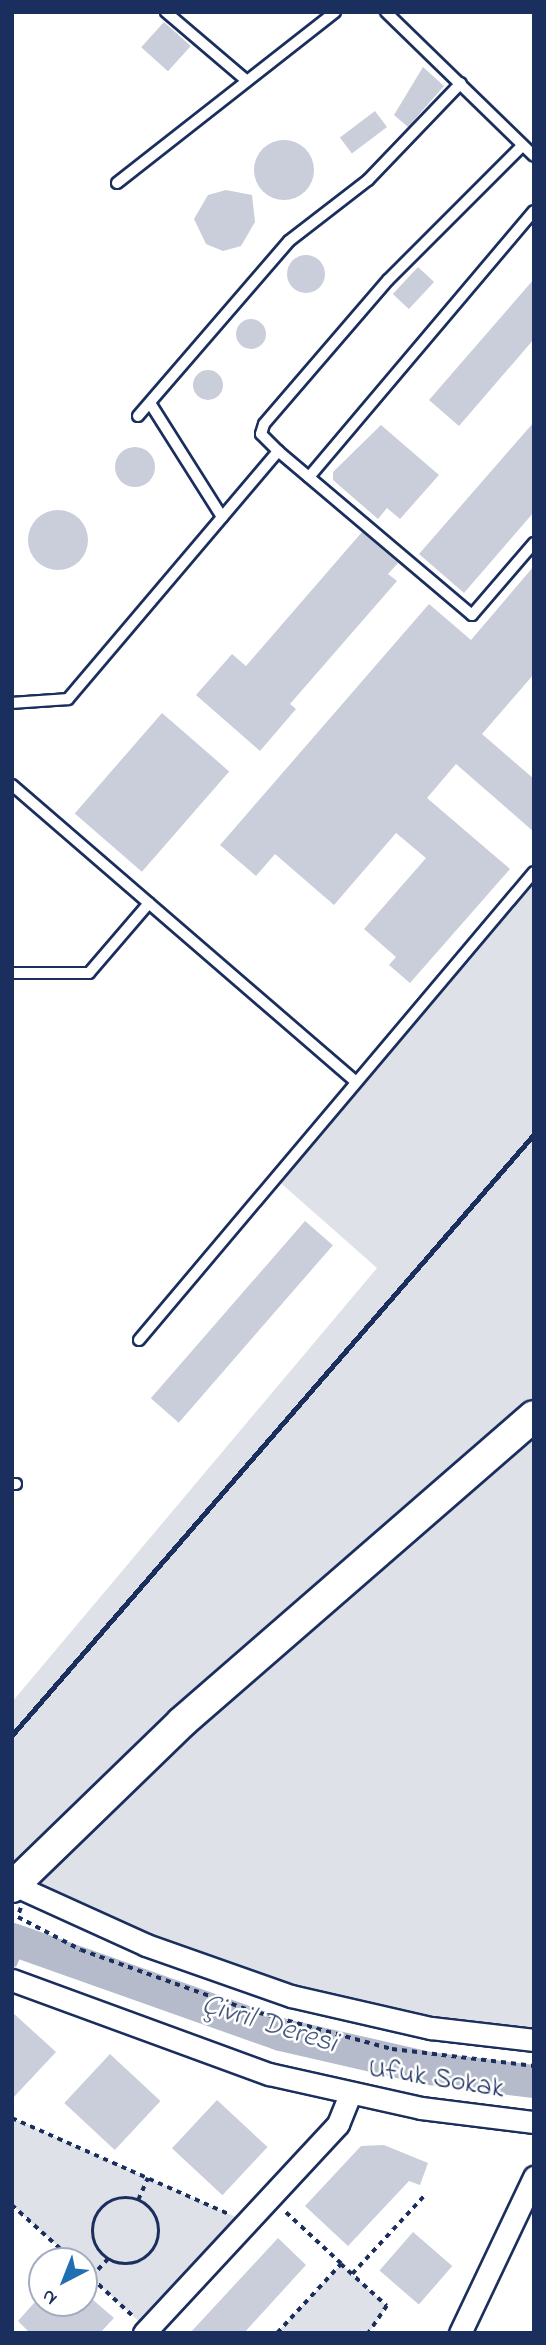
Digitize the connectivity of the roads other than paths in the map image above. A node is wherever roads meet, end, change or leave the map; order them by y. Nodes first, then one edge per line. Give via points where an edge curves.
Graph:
1 (166, 12) edge
2 (335, 12) edge
3 (386, 12) edge
4 (247, 81) junction
5 (461, 83) junction
6 (522, 146) junction
7 (534, 156) edge
8 (117, 183) dead end
9 (534, 211) edge
10 (149, 403) junction
11 (138, 416) dead end
12 (278, 451) junction
13 (309, 477) junction
14 (222, 517) junction
15 (534, 543) edge
16 (12, 703) edge
17 (12, 785) edge
18 (534, 872) edge
19 (149, 903) junction
20 (12, 973) edge
21 (356, 1082) junction
22 (139, 1340) dead end
23 (534, 1395) edge
24 (534, 1416) edge
25 (182, 1722) junction
26 (13, 1886) edge
27 (12, 1980) edge
28 (534, 2040) edge
29 (350, 2095) junction
30 (534, 2122) edge
31 (534, 2177) edge
32 (146, 2331) edge
33 (460, 2333) edge

1 - 4 lane
2 - 4 lane
3 - 5 lane
4 - 8 lane
5 - 6 lane
5 - 10 lane via 368,180 289,241
6 - 7 lane
6 - 12 lane via 388,280 264,424 261,434
9 - 13 lane
10 - 11 lane
10 - 14 lane
12 - 13 lane
12 - 14 lane
13 - 15 lane via 472,615
14 - 16 lane via 68,699
17 - 19 lane
18 - 21 lane
19 - 20 lane via 89,973
19 - 21 lane
21 - 22 lane
23 - 25 street via 299,1601
24 - 25 street
25 - 26 street
26 - 28 street via 146,1945 291,1996 432,2028
27 - 29 street, Ufuk Sokak via 183,2045
29 - 30 street, Ufuk Sokak
29 - 32 street via 338,2124
31 - 33 street

